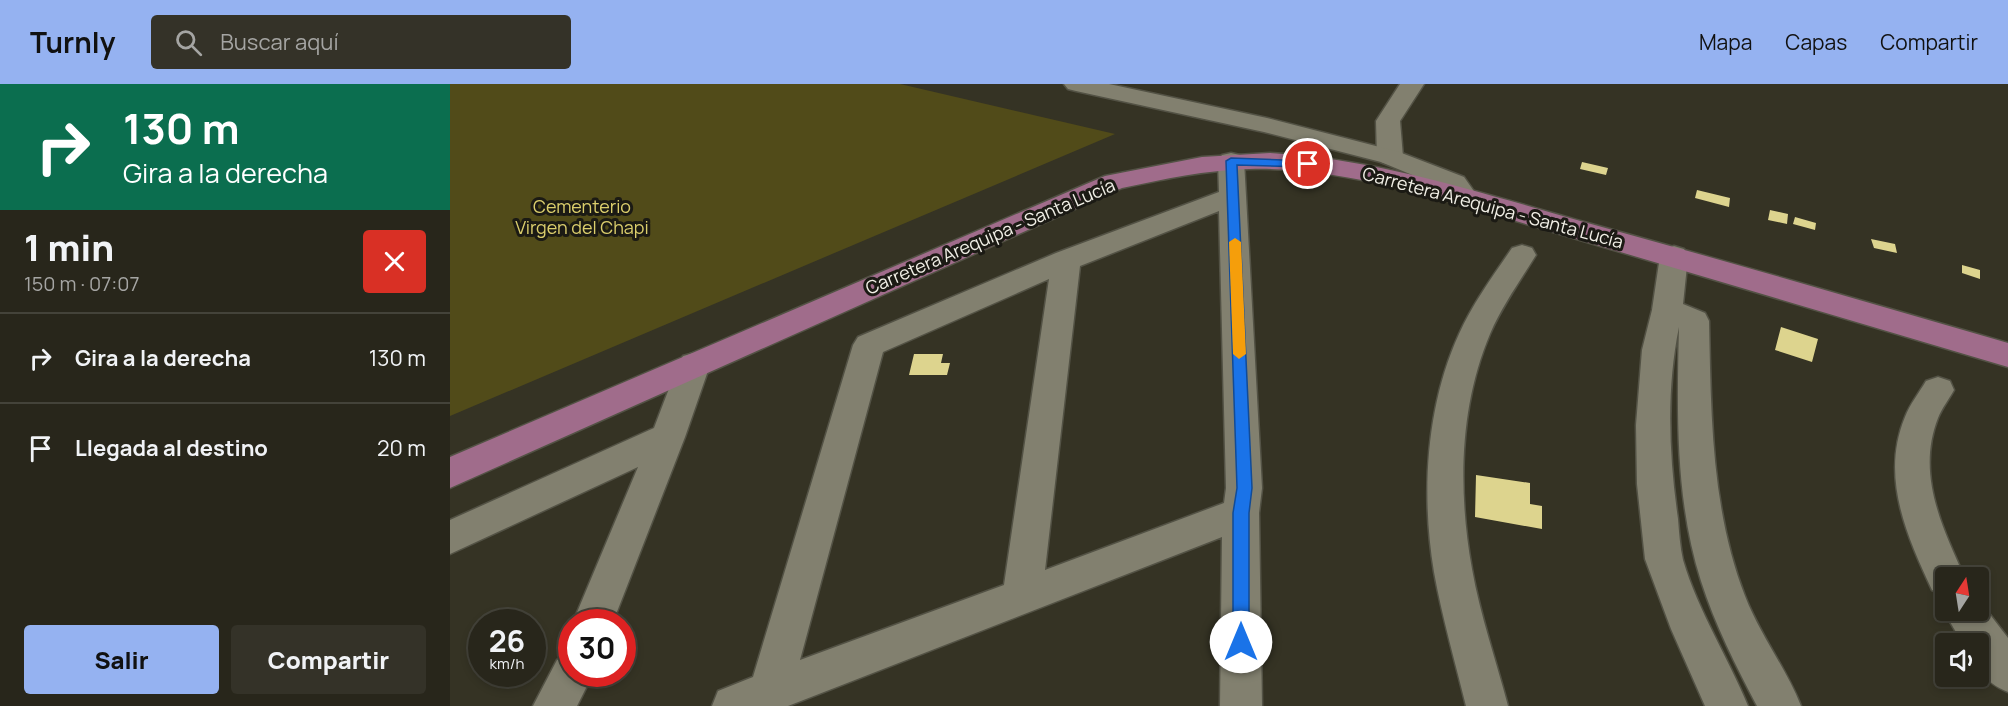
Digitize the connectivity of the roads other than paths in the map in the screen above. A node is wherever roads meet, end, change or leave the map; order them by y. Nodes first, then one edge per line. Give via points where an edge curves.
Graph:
1 (1076, 84) edge
2 (1412, 84) edge
3 (1390, 157) junction
4 (1231, 161) junction
5 (1233, 196) junction
6 (1465, 197) junction
7 (1522, 255) dead end
8 (1674, 256) junction
9 (1066, 260) junction
10 (1667, 310) junction
11 (2008, 355) edge
12 (694, 365) junction
13 (1938, 390) dead end
14 (668, 437) junction
15 (450, 472) edge
16 (1241, 513) junction
17 (450, 538) edge
18 (1940, 567) edge
19 (1022, 596) junction
20 (598, 609) edge
21 (1971, 621) edge
22 (2008, 672) edge
23 (565, 687) edge
24 (770, 692) junction
25 (554, 706) edge
26 (733, 706) edge
27 (1241, 706) edge
28 (1487, 706) edge
29 (1727, 706) edge
30 (1780, 706) edge

1 - 3 street via 1268,125
2 - 3 street via 1388,121
3 - 6 street via 1455,183
4 - 5 street
4 - 6 main road, Carretera Arequipa - Santa Lucía via 1340,168
4 - 12 main road, Carretera Arequipa - Santa Lucía via 1193,164 1114,182
5 - 9 street
5 - 16 street via 1245,488
6 - 8 main road, Carretera Arequipa - Santa Lucía
7 - 28 street via 1470,345 1452,411 1445,483 1453,570
8 - 10 street
8 - 11 main road, Carretera Arequipa - Santa Lucía
9 - 19 street
9 - 24 street via 868,345
10 - 29 street via 1658,350 1653,425 1664,559
10 - 30 street via 1694,321 1698,468 1714,562 1742,636
12 - 14 street
12 - 15 main road, Carretera Arequipa - Santa Lucía
13 - 18 street via 1920,420 1912,453 1913,499
14 - 17 street
14 - 20 street
16 - 19 street
16 - 27 street
19 - 24 street
21 - 22 street
23 - 25 street
24 - 26 street

